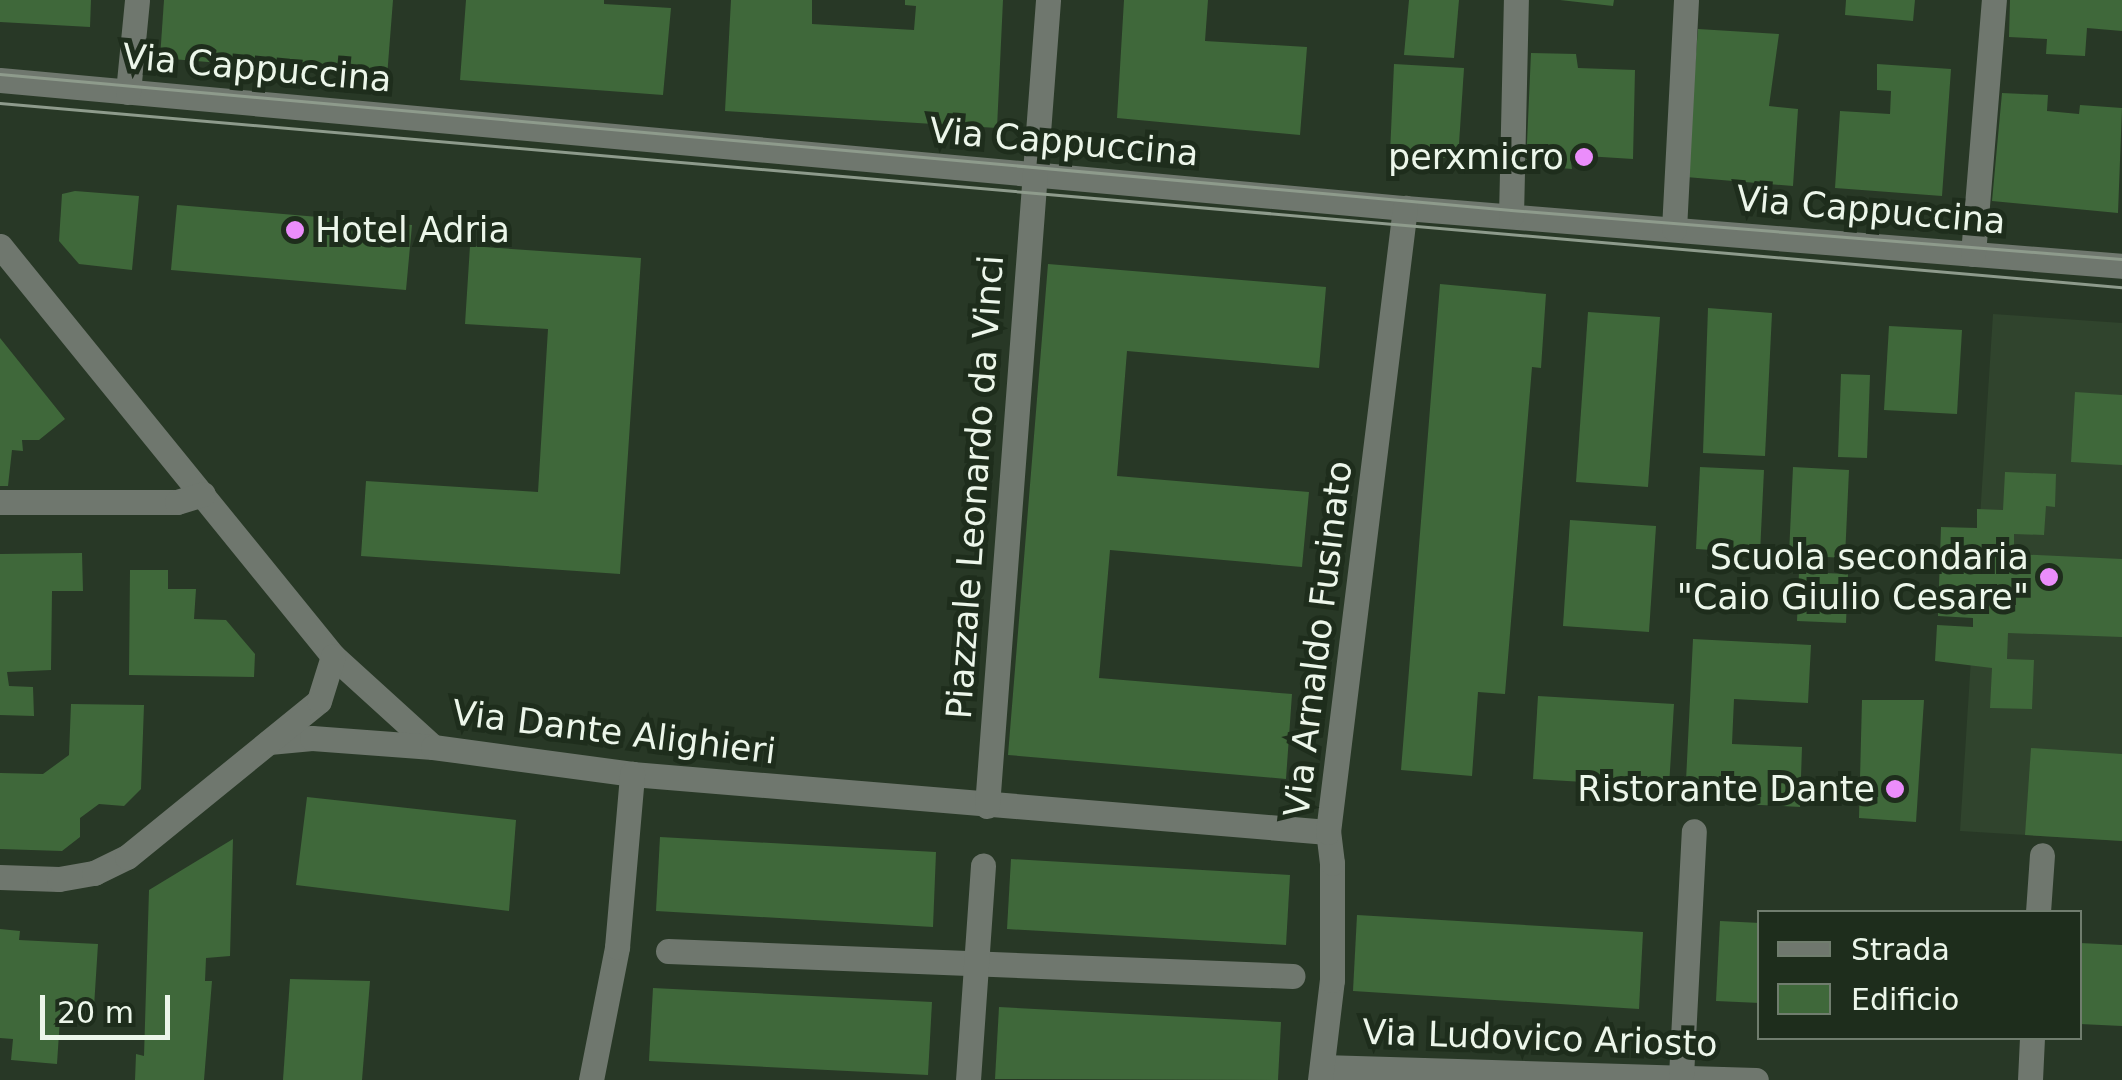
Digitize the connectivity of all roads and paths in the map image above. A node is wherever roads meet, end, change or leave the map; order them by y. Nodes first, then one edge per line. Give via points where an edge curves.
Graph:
1 (137, 0) edge
2 (1048, 0) edge
3 (1516, 0) edge
4 (1686, 0) edge
5 (1994, 0) edge
6 (0, 80) edge
7 (128, 92) junction
8 (1033, 173) junction
9 (1405, 208) junction
10 (1511, 216) junction
11 (1674, 229) junction
12 (0, 246) edge
13 (1973, 254) junction
14 (2122, 266) edge
15 (203, 494) junction
16 (0, 502) edge
17 (333, 656) junction
18 (269, 742) junction
19 (433, 747) junction
20 (632, 774) junction
21 (987, 806) junction
22 (1694, 831) dead end
23 (1328, 832) junction
24 (2042, 855) dead end
25 (983, 866) dead end
26 (0, 877) edge
27 (2038, 910) edge
28 (668, 951) dead end
29 (978, 966) junction
30 (1293, 976) dead end
31 (2032, 1040) edge
32 (1321, 1074) edge
33 (1681, 1076) junction
34 (591, 1080) edge
35 (968, 1080) edge
36 (1756, 1080) edge
37 (2030, 1080) edge

1 - 7 street
2 - 8 street, Piazzale Leonardo da Vinci
3 - 10 street
4 - 11 street
5 - 13 street
6 - 7 street, Via Cappuccina
7 - 8 street, Via Cappuccina
8 - 9 street, Via Cappuccina
8 - 21 street, Piazzale Leonardo da Vinci
9 - 10 street, Via Cappuccina
9 - 23 street, Via Arnaldo Fusinato
10 - 11 street, Via Cappuccina
11 - 13 street, Via Cappuccina
12 - 15 street, Via Dante Alighieri
13 - 14 street, Via Cappuccina
15 - 16 street via 177,502
15 - 17 street, Via Dante Alighieri
17 - 18 street via 320,701
17 - 19 street, Via Dante Alighieri
18 - 19 street via 312,738
18 - 26 street via 127,857 58,880
19 - 20 street, Via Dante Alighieri
20 - 21 street, Via Dante Alighieri
20 - 34 street via 617,947
21 - 23 street, Via Dante Alighieri
22 - 33 street
23 - 32 street, Via Arnaldo Fusinato via 1332,980
24 - 27 street
25 - 29 street
28 - 29 street
29 - 30 street
29 - 35 street
31 - 37 street
32 - 33 street, Via Ludovico Ariosto
33 - 36 street, Via Ludovico Ariosto

